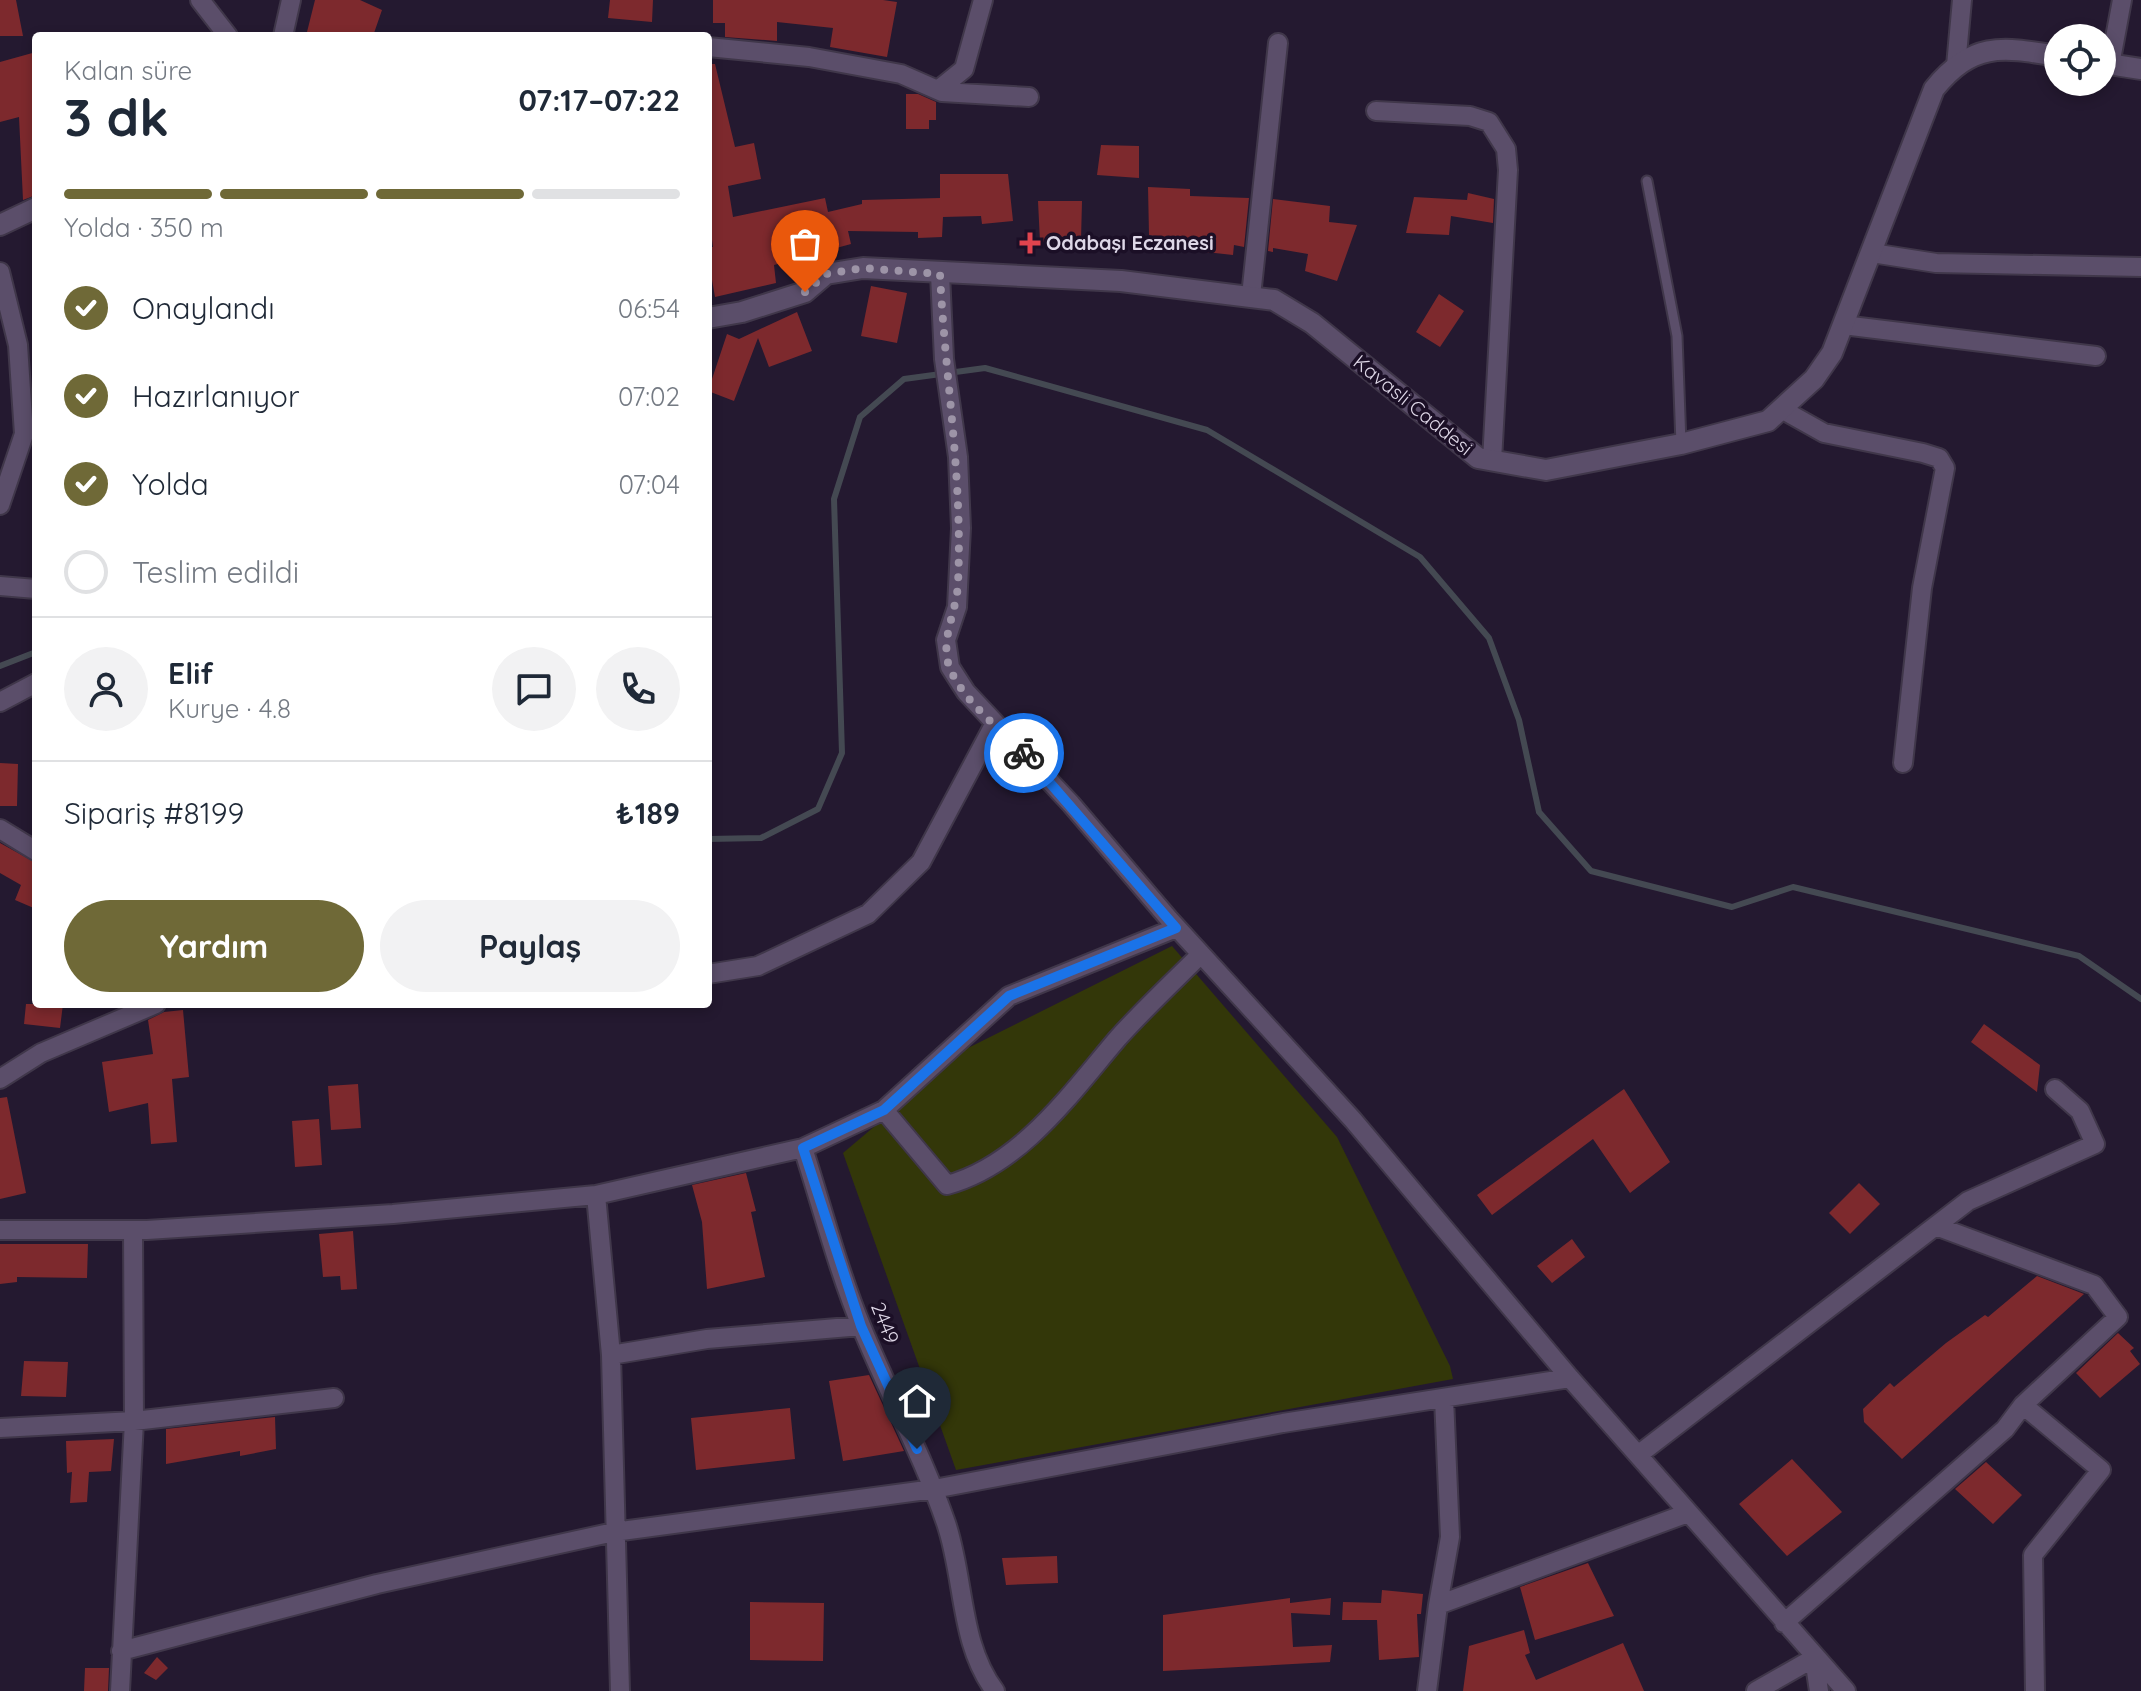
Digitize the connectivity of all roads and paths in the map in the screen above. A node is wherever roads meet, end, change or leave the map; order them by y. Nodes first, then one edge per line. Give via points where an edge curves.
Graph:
1 (200, 0) edge
2 (291, 0) edge
3 (983, 0) edge
4 (1962, 0) edge
5 (2122, 0) edge
6 (2116, 24) edge
7 (225, 32) edge
8 (284, 32) edge
9 (1278, 43) dead end
10 (712, 47) edge
11 (2044, 54) edge
12 (2116, 65) edge
13 (1956, 66) junction
14 (2141, 69) edge
15 (938, 90) junction
16 (1029, 97) dead end
17 (1376, 111) dead end
18 (1647, 181) dead end
19 (32, 210) edge
20 (0, 225) edge
21 (1872, 253) junction
22 (2141, 267) edge
23 (0, 272) edge
24 (940, 274) junction
25 (1251, 296) junction
26 (712, 317) edge
27 (1843, 325) junction
28 (2096, 356) dead end
29 (1783, 410) junction
30 (1681, 444) junction
31 (1492, 461) junction
32 (0, 505) edge
33 (0, 586) edge
34 (32, 589) edge
35 (32, 685) edge
36 (0, 702) edge
37 (995, 723) junction
38 (1903, 763) dead end
39 (0, 829) edge
40 (32, 849) edge
41 (1176, 928) junction
42 (1201, 954) junction
43 (712, 973) edge
44 (147, 1008) edge
45 (0, 1079) edge
46 (2055, 1089) dead end
47 (884, 1110) junction
48 (803, 1148) junction
49 (596, 1195) junction
50 (1936, 1226) junction
51 (0, 1230) edge
52 (133, 1230) junction
53 (861, 1326) junction
54 (611, 1355) junction
55 (1570, 1378) junction
56 (334, 1398) dead end
57 (1444, 1398) junction
58 (2023, 1405) junction
59 (134, 1421) junction
60 (0, 1428) edge
61 (1638, 1455) junction
62 (934, 1489) junction
63 (1688, 1513) junction
64 (614, 1532) junction
65 (1438, 1605) junction
66 (1784, 1623) junction
67 (121, 1651) junction
68 (1814, 1658) junction
69 (120, 1691) edge
70 (620, 1691) edge
71 (995, 1691) edge
72 (1427, 1691) edge
73 (1756, 1691) edge
74 (1819, 1691) edge
75 (1846, 1691) edge
76 (2035, 1691) edge

1 - 7 street
2 - 8 street
3 - 15 street via 964,69
4 - 13 street
5 - 6 street
9 - 25 street
10 - 15 street via 809,57 901,74
11 - 13 street, Kavasli Caddesi via 1996,48
12 - 14 street
13 - 21 street, Kavasli Caddesi via 1934,89
15 - 16 street
17 - 31 street via 1470,116 1489,122 1506,149
18 - 30 lane via 1677,336
19 - 20 street
21 - 22 street via 1936,263
21 - 27 street, Kavasli Caddesi
23 - 32 street via 18,345 24,434
24 - 25 street, Kavasli Caddesi via 1121,281
24 - 26 street, Kavasli Caddesi via 863,268 826,274 805,292
24 - 37 street via 961,528 957,607 946,640 950,667
25 - 31 street, Kavasli Caddesi via 1274,300 1312,323 1478,458
27 - 28 street
27 - 29 street, Kavasli Caddesi via 1814,379
29 - 30 street, Kavasli Caddesi via 1768,421
29 - 38 street via 1824,433 1923,453 1939,458 1945,468 1922,588
30 - 31 street, Kavasli Caddesi via 1546,470
33 - 34 street
35 - 36 street
37 - 41 street
37 - 43 street via 921,862 868,914 758,966
39 - 40 street
41 - 42 street
41 - 47 street via 1009,996
42 - 47 street via 1044,1121 1001,1159 964,1180 947,1185
42 - 55 street via 1353,1120
44 - 45 street via 41,1053
46 - 50 street via 2080,1111 2095,1144 1968,1201
47 - 48 street
48 - 49 street
48 - 53 street, 2449
49 - 52 street
49 - 54 street
50 - 58 street via 2094,1285 2118,1317
50 - 61 street
51 - 52 street
52 - 59 street
53 - 54 street via 707,1339
53 - 62 street, 2449
54 - 64 street
55 - 57 street
55 - 61 street
56 - 59 street
57 - 62 street
57 - 65 street via 1450,1537
58 - 66 street via 2005,1429
58 - 76 street via 2101,1470 2033,1555
59 - 60 street
59 - 67 street
61 - 63 street
62 - 64 street
62 - 71 street, 2449 via 956,1553 970,1641 980,1672
63 - 65 street
63 - 66 street
64 - 67 street via 377,1584
64 - 70 street
65 - 72 street
66 - 68 street
67 - 69 street
68 - 73 street
68 - 74 street
68 - 75 street

